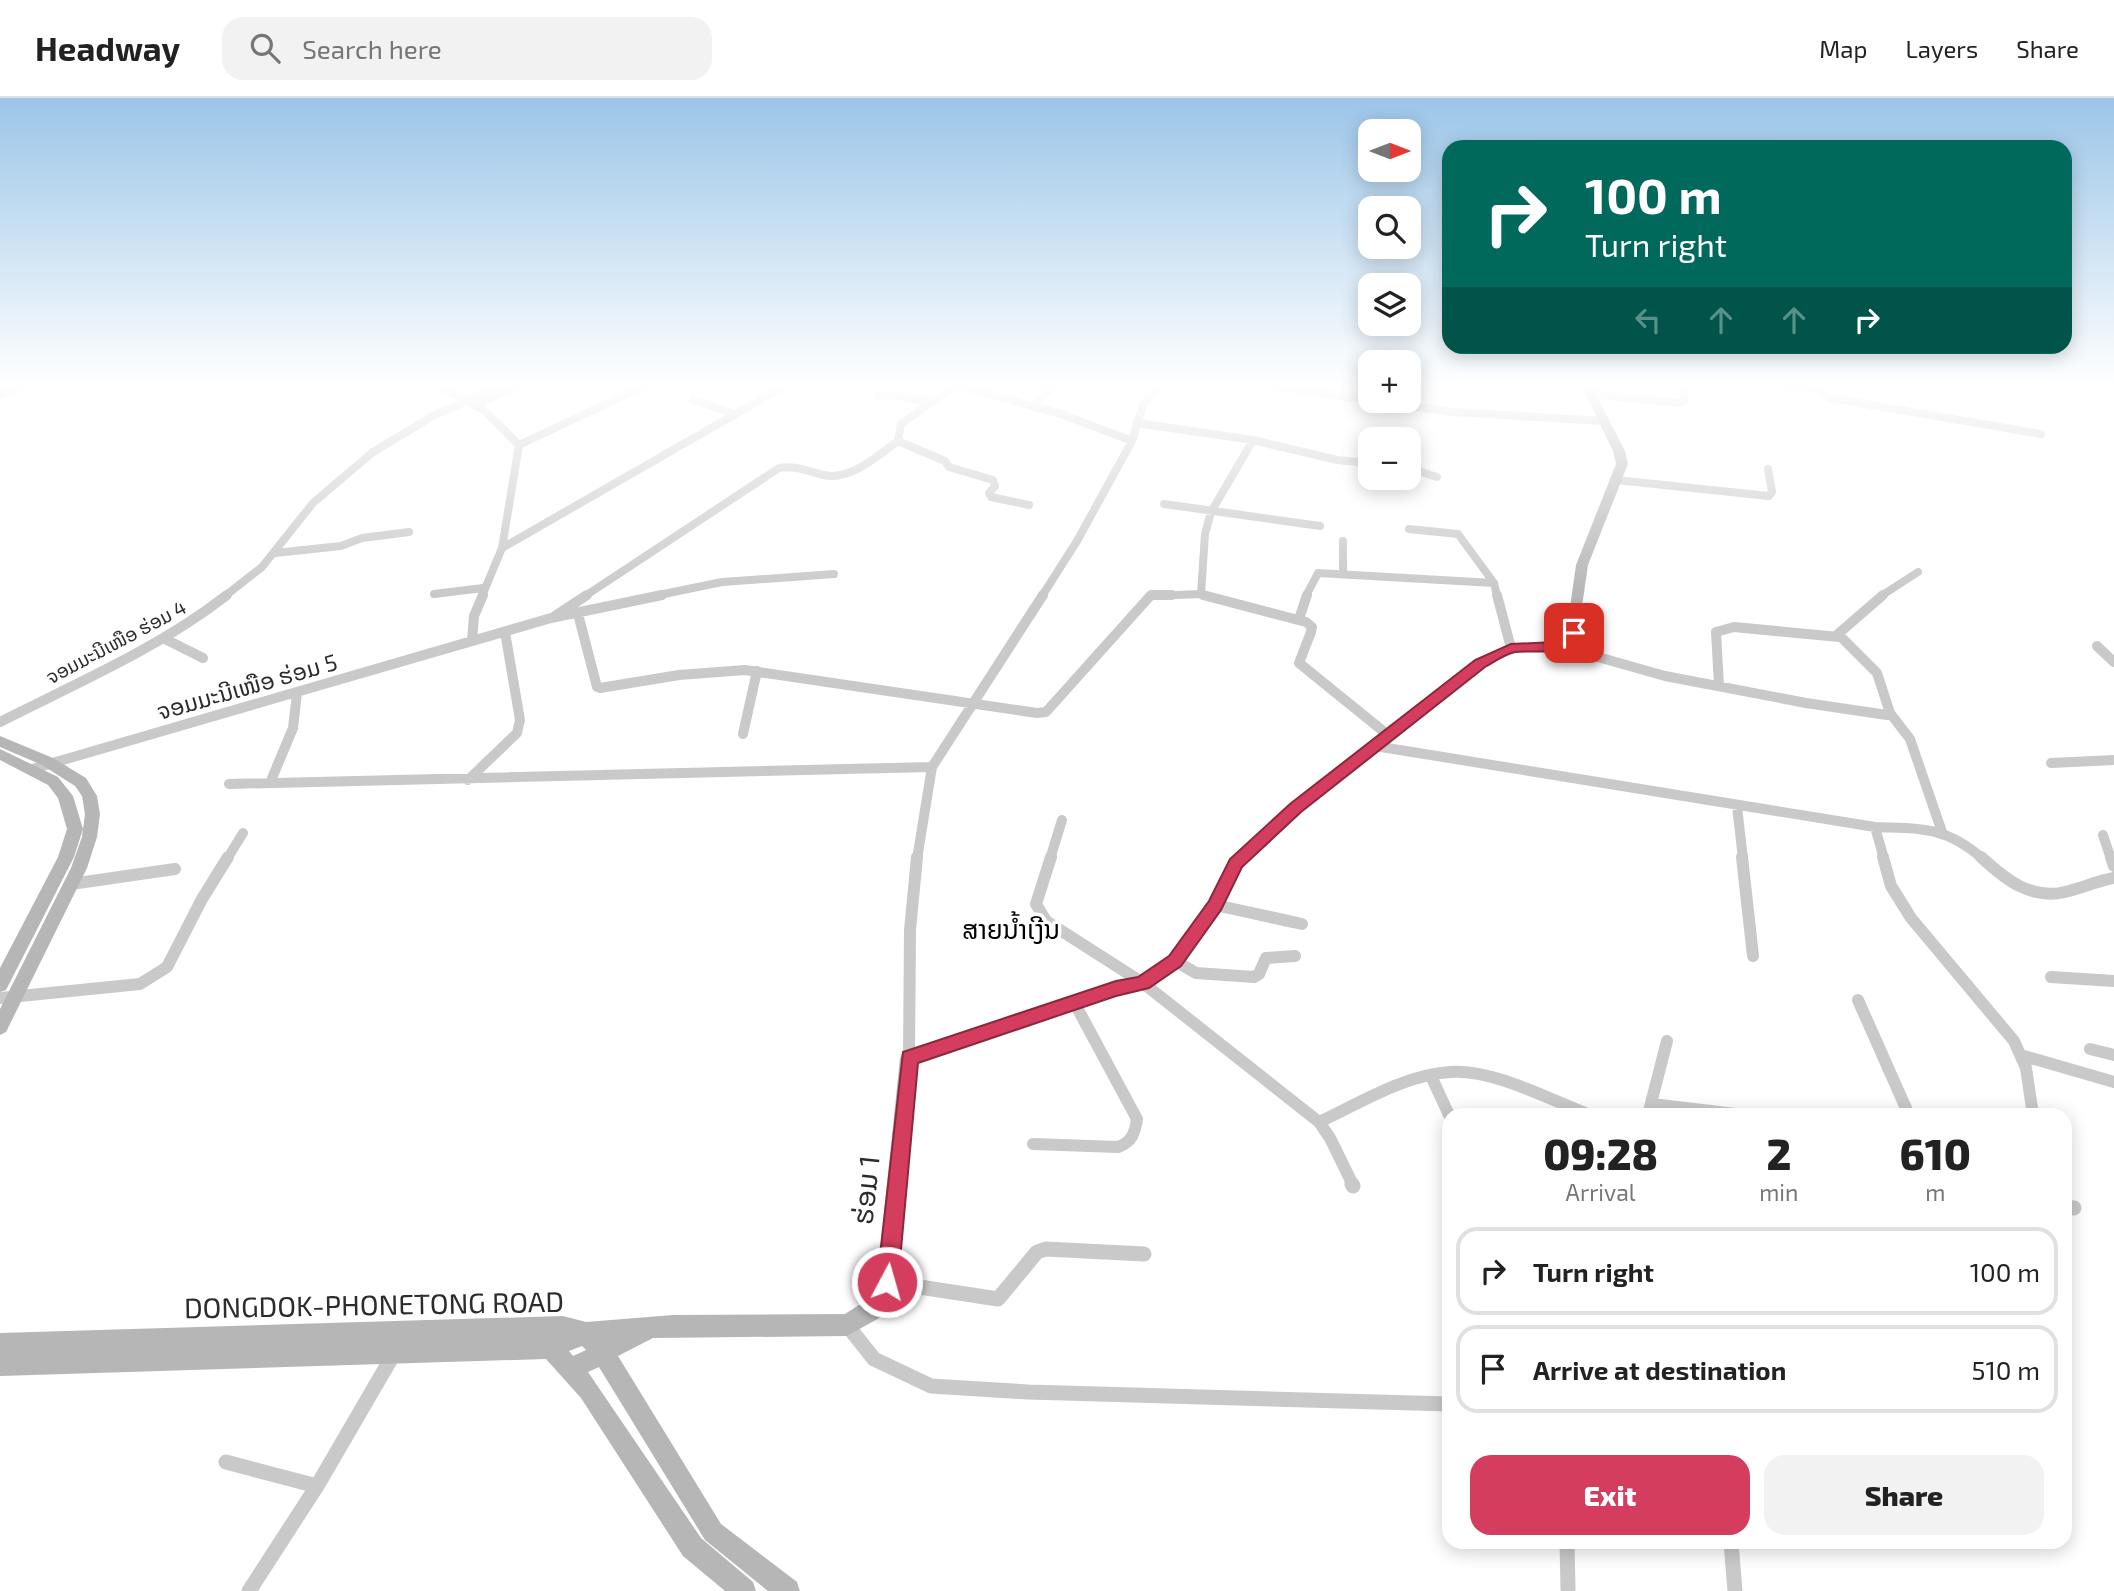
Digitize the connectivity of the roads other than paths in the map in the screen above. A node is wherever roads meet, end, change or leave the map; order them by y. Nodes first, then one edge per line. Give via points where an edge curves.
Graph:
1 (370, 455) edge
2 (517, 455) edge
3 (662, 455) edge
4 (878, 455) edge
5 (930, 455) edge
6 (1124, 455) edge
7 (1245, 455) edge
8 (1315, 455) edge
9 (1619, 455) edge
10 (1358, 462) edge
11 (1768, 469) dead end
12 (1421, 472) edge
13 (1437, 477) dead end
14 (1616, 480) junction
15 (1164, 504) dead end
16 (1028, 505) dead end
17 (1212, 512) junction
18 (1320, 526) dead end
19 (1409, 529) dead end
20 (410, 532) dead end
21 (1343, 541) dead end
22 (502, 548) junction
23 (275, 553) junction
24 (1918, 572) dead end
25 (1343, 573) junction
26 (834, 574) dead end
27 (1494, 583) junction
28 (483, 589) junction
29 (434, 594) dead end
30 (1201, 594) junction
31 (579, 614) junction
32 (551, 618) junction
33 (1299, 619) junction
34 (505, 632) junction
35 (163, 638) junction
36 (1839, 638) junction
37 (472, 641) junction
38 (1559, 646) junction
39 (2097, 646) dead end
40 (1511, 648) junction
41 (203, 658) dead end
42 (2114, 662) edge
43 (757, 671) junction
44 (1719, 686) junction
45 (297, 692) junction
46 (976, 702) junction
47 (1890, 713) junction
48 (0, 722) edge
49 (743, 734) dead end
50 (1388, 736) junction
51 (0, 741) edge
52 (1374, 746) junction
53 (3, 757) edge
54 (2114, 760) edge
55 (54, 762) junction
56 (2051, 763) dead end
57 (932, 766) junction
58 (32, 769) junction
59 (468, 780) junction
60 (270, 783) junction
61 (229, 784) dead end
62 (1737, 806) junction
63 (1062, 820) dead end
64 (1875, 827) junction
65 (1942, 832) junction
66 (243, 833) dead end
67 (2103, 835) dead end
68 (2114, 866) edge
69 (175, 869) dead end
70 (2114, 878) edge
71 (71, 884) junction
72 (1215, 905) junction
73 (1302, 924) dead end
74 (1295, 956) dead end
75 (1753, 956) dead end
76 (1175, 961) junction
77 (2051, 977) dead end
78 (2114, 981) edge
79 (1143, 983) junction
80 (0, 985) edge
81 (8, 998) edge
82 (1858, 1000) dead end
83 (1074, 1003) junction
84 (0, 1027) edge
85 (1667, 1041) dead end
86 (2090, 1049) dead end
87 (2114, 1055) edge
88 (2024, 1056) junction
89 (909, 1058) junction
90 (1431, 1076) junction
91 (2114, 1082) edge
92 (1446, 1108) edge
93 (1570, 1108) edge
94 (1650, 1108) edge
95 (1906, 1108) edge
96 (2032, 1108) edge
97 (1319, 1122) junction
98 (1033, 1144) dead end
99 (1353, 1186) dead end
100 (1144, 1254) dead end
101 (887, 1282) junction
102 (847, 1325) junction
103 (653, 1326) junction
104 (404, 1331) junction
105 (586, 1333) junction
106 (0, 1344) edge
107 (551, 1348) junction
108 (394, 1354) junction
109 (603, 1354) junction
110 (0, 1364) edge
111 (572, 1369) junction
112 (1442, 1404) edge
113 (226, 1462) dead end
114 (317, 1486) junction
115 (1567, 1549) edge
116 (1732, 1549) edge
117 (1568, 1589) dead end
118 (249, 1591) edge
119 (744, 1591) edge
120 (788, 1591) edge
121 (1735, 1591) edge

1 - 23 street, ຈອມມະນີເໜືອ ຮ່ອມ 4 via 313,503
2 - 22 street
3 - 22 street
4 - 32 street via 839,475 779,468
5 - 16 street via 949,467 993,480 992,497
6 - 46 street via 1077,541
7 - 17 street
8 - 10 street
9 - 14 street via 1622,464
11 - 14 street via 1769,496
12 - 13 street
14 - 38 street via 1582,565 1574,633
15 - 17 street
17 - 18 street
17 - 30 street via 1205,534
19 - 27 street via 1458,534
20 - 23 street
21 - 25 street
22 - 28 street
23 - 35 street, ຈອມມະນີເໜືອ ຮ່ອມ 4 via 243,584
24 - 36 street via 1840,630
25 - 27 street
25 - 33 street via 1318,573
26 - 31 street via 723,582
27 - 40 street
28 - 29 street
28 - 37 street
30 - 33 street
30 - 46 street via 1151,595 1046,712
31 - 32 street
31 - 43 street via 600,688 679,675
32 - 34 street, ຈອມມະນີເໜືອ ຮ່ອມ 5
33 - 50 street via 1312,627 1299,663
34 - 37 street, ຈອມມະນີເໜືອ ຮ່ອມ 5
34 - 59 street via 520,720 517,733
35 - 41 street
35 - 48 street, ຈອມມະນີເໜືອ ຮ່ອມ 4
36 - 44 street via 1721,629 1716,632
36 - 47 street via 1877,673
37 - 45 street, ຈອມມະນີເໜືອ ຮ່ອມ 5
38 - 40 street
38 - 44 street
39 - 42 street
40 - 50 street via 1480,663
43 - 46 street
43 - 49 street
44 - 47 street
45 - 55 street, ຈອມມະນີເໜືອ ຮ່ອມ 5
45 - 60 street via 293,728
46 - 57 street
47 - 65 street via 1910,739
50 - 52 street
51 - 55 street
52 - 62 street
52 - 72 street via 1236,863
53 - 58 street
54 - 56 street
55 - 58 street, ຈອມມະນີເໜືອ ຮ່ອມ 5
55 - 71 street via 81,780 93,804 90,842
57 - 59 street
57 - 89 street via 914,873
58 - 80 street via 53,781 65,796 75,829 66,857
59 - 60 street
60 - 61 street
62 - 64 street
62 - 75 street
63 - 79 street via 1036,904 1046,921
64 - 65 street
64 - 88 street via 1891,886 1911,918
65 - 70 street via 1959,840 2013,884 2032,892 2048,895
66 - 81 street via 167,967 141,984
67 - 68 street
69 - 71 street
71 - 81 street
72 - 73 street
72 - 76 street
74 - 76 street via 1266,958 1254,977 1196,973
76 - 79 street
77 - 78 street
79 - 83 street
79 - 97 street
81 - 84 street
82 - 95 street
83 - 89 street
83 - 98 street via 1137,1119 1135,1135 1118,1147
85 - 94 street
86 - 87 street
88 - 91 street
88 - 96 street
89 - 101 street, ຮ່ອມ 1
90 - 92 street
90 - 93 street via 1466,1072
90 - 97 street
97 - 99 street
100 - 101 street via 1046,1249 1037,1252 998,1299
101 - 102 street, ຮ່ອມ 1 via 873,1309
102 - 103 street
102 - 112 street via 874,1359 930,1386
103 - 105 street
103 - 109 street
104 - 105 street, DONGDOK-PHONETONG ROAD via 563,1327
104 - 106 street, DONGDOK-PHONETONG ROAD
104 - 108 street
105 - 107 street
105 - 109 street, DONGDOK-PHONETONG ROAD
107 - 108 street, DONGDOK-PHONETONG ROAD
107 - 111 street, DONGDOK-PHONETONG ROAD
108 - 110 street, DONGDOK-PHONETONG ROAD
108 - 114 street
109 - 111 street
109 - 120 street, DONGDOK-PHONETONG ROAD via 713,1532
111 - 119 street, DONGDOK-PHONETONG ROAD via 692,1547
113 - 114 street
114 - 118 street
115 - 117 street
116 - 121 street

